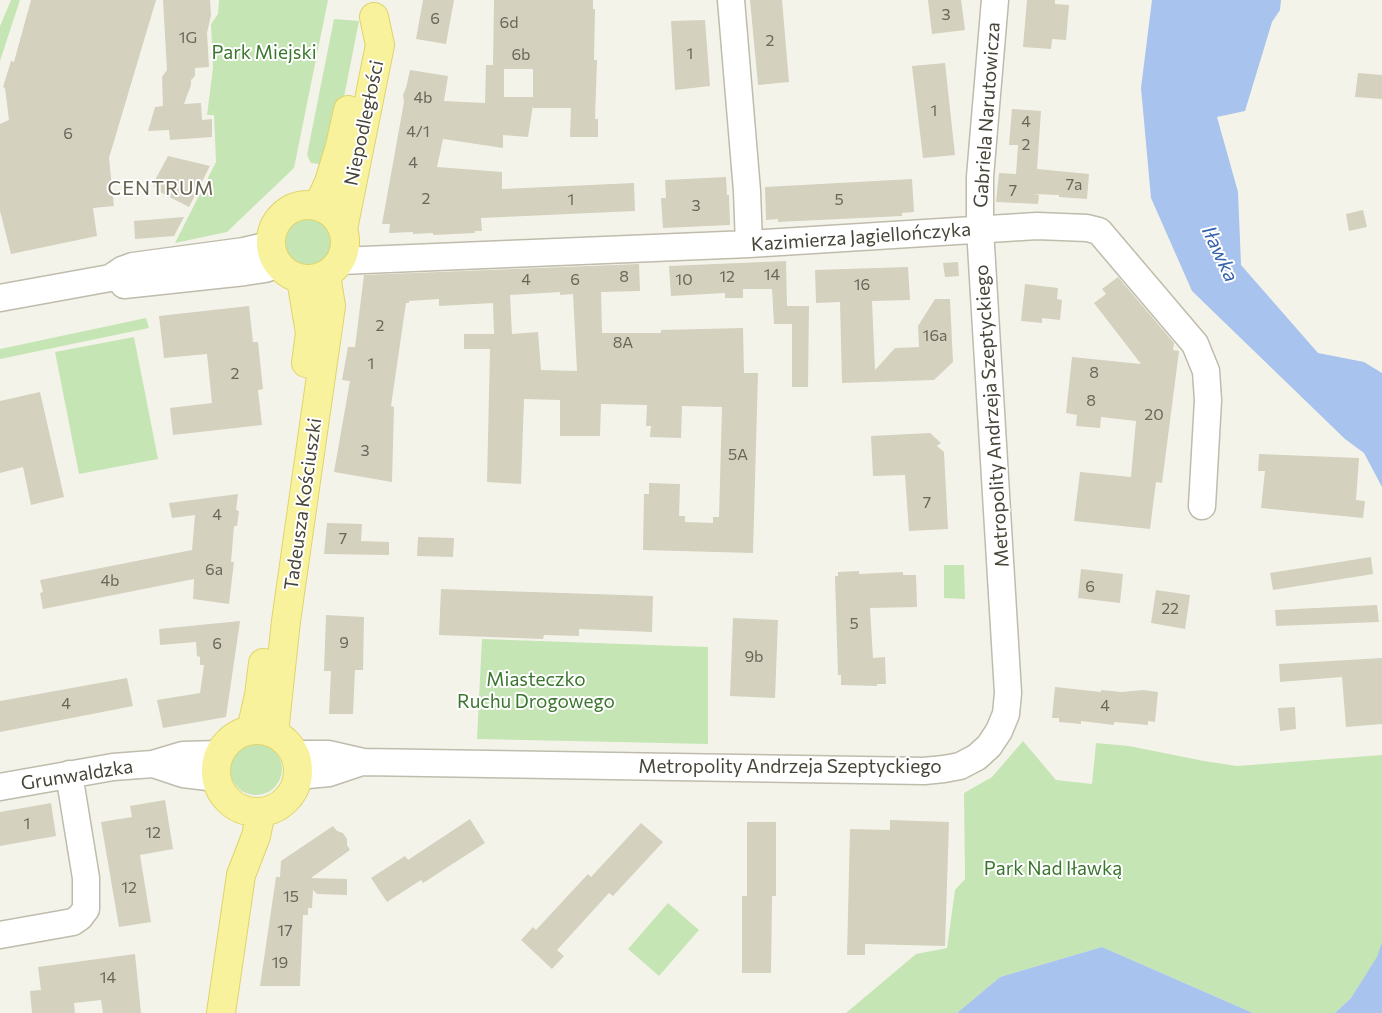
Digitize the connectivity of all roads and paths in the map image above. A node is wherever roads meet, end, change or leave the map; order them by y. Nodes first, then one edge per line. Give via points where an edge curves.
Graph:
1 (731, 0) edge
2 (995, 0) edge
3 (375, 8) edge
4 (318, 206) junction
5 (342, 229) junction
6 (980, 230) junction
7 (749, 244) junction
8 (274, 255) junction
9 (322, 272) junction
10 (0, 298) edge
11 (1202, 506) dead end
12 (262, 731) junction
13 (297, 765) junction
14 (217, 766) junction
15 (70, 774) junction
16 (0, 787) edge
17 (250, 810) junction
18 (0, 935) edge
19 (221, 1013) edge

1 - 7 street
2 - 6 street, Gabriela Narutowicza via 980,177
3 - 4 main road, Niepodległości via 363,43 340,146
3 - 5 main road, Niepodległości via 380,45
4 - 5 main road via 333,214
4 - 8 main road via 300,206 284,213 273,227
5 - 9 main road via 345,245
6 - 7 street, Kazimierza Jagiellończyka
6 - 11 street, Kazimierza Jagiellończyka via 1037,226 1087,228 1099,232 1195,344 1206,371 1208,400
6 - 13 street, Metropolity Andrzeja Szeptyckiego via 1008,693 1006,714 999,731 977,757 960,766 924,771 363,762 329,773
7 - 9 street, Kazimierza Jagiellończyka
8 - 9 main road via 292,276
8 - 10 street via 244,251 134,266 110,278
9 - 12 main road, Tadeusza Kościuszki via 310,333 259,695
12 - 13 main road via 290,745
12 - 14 main road via 238,734 227,742
13 - 17 main road via 292,792 282,804 272,810
14 - 15 street, Grunwaldzka via 183,755 153,764
14 - 17 main road via 220,790 224,796
15 - 16 street, Grunwaldzka
15 - 18 street via 86,878 86,909 73,922
17 - 19 main road via 238,834 241,875

